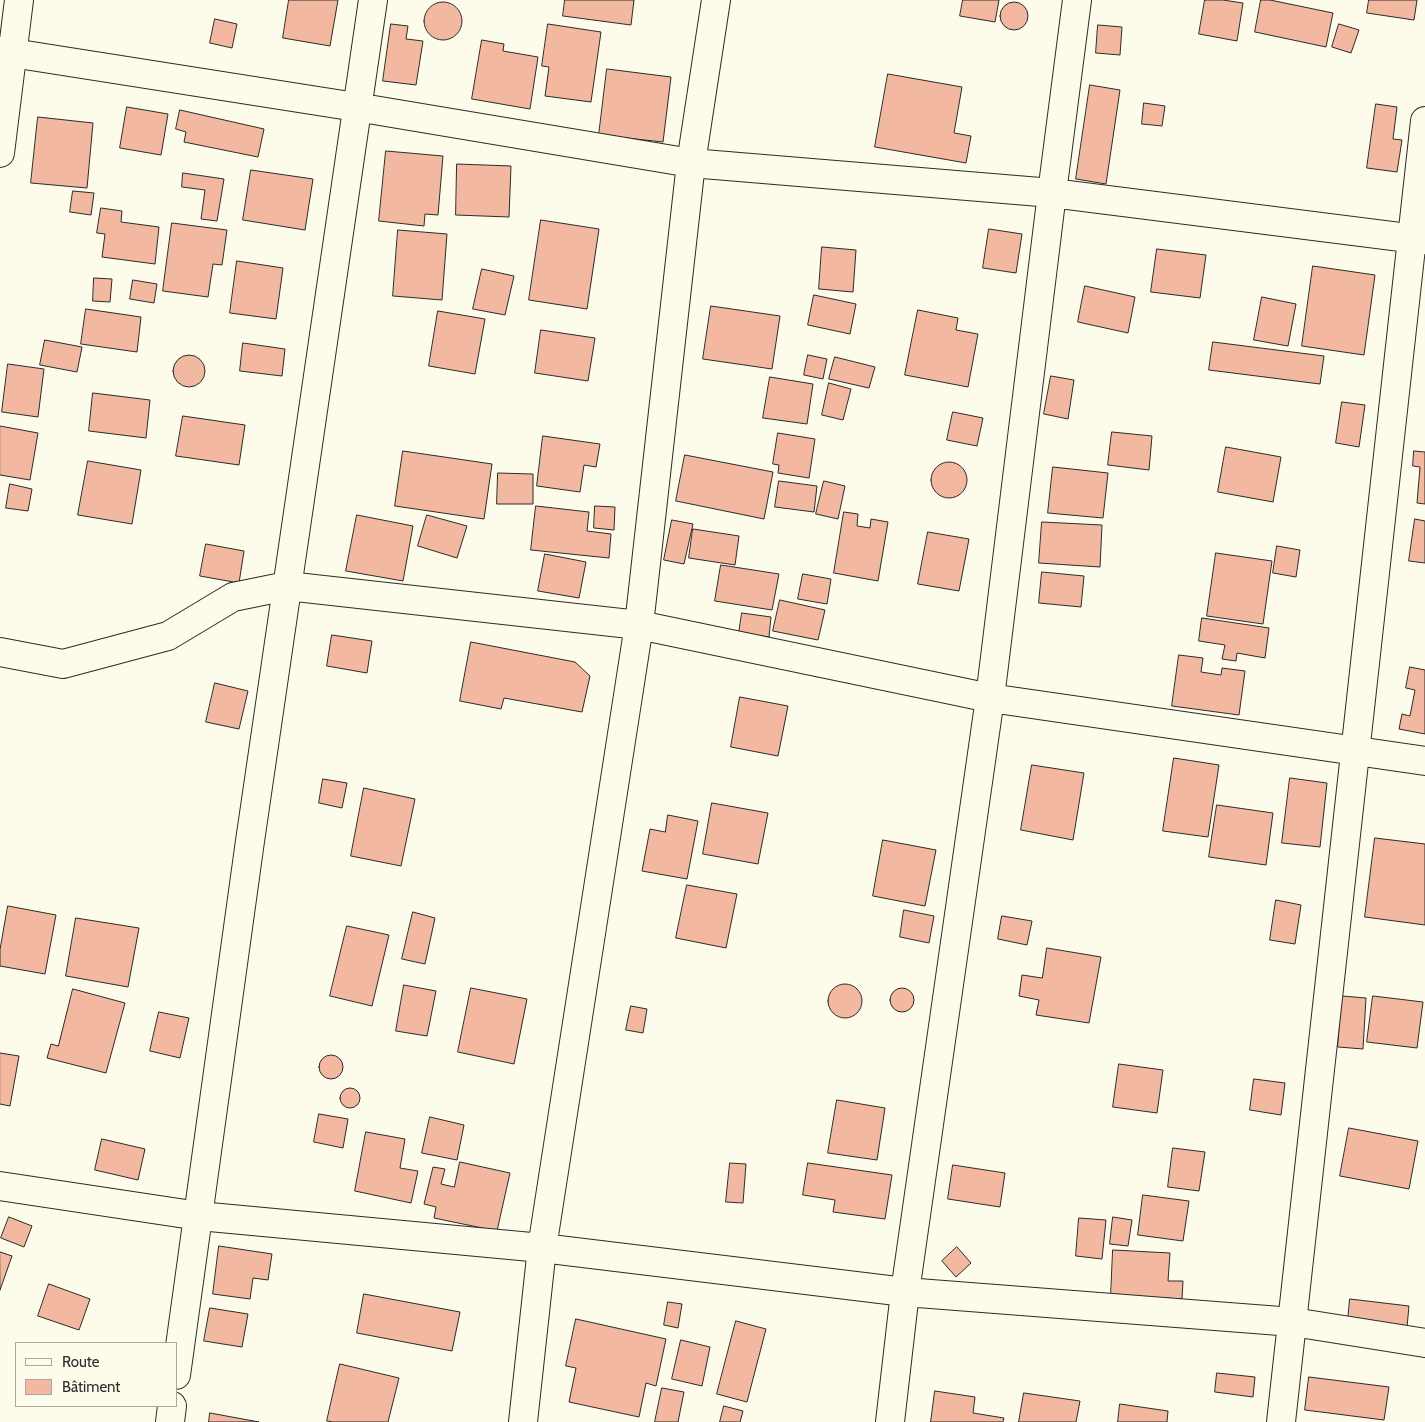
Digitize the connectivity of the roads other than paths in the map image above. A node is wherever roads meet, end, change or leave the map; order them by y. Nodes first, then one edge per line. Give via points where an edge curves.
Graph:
1 (20, 0) edge
2 (373, 0) edge
3 (716, 0) edge
4 (1077, 0) edge
5 (6, 52) edge
6 (356, 107) junction
7 (1425, 121) edge
8 (0, 153) edge
9 (691, 163) junction
10 (1052, 193) junction
11 (1419, 240) edge
12 (287, 586) junction
13 (638, 625) junction
14 (0, 652) edge
15 (990, 698) junction
16 (1355, 751) junction
17 (1425, 761) edge
18 (0, 1186) edge
19 (198, 1216) junction
20 (542, 1248) junction
21 (905, 1292) junction
22 (1293, 1322) junction
23 (1425, 1343) edge
24 (178, 1361) edge
25 (172, 1407) edge
26 (170, 1422) edge
27 (523, 1422) edge
28 (890, 1422) edge
29 (1282, 1422) edge

1 - 5 street
2 - 6 street
3 - 9 street
4 - 10 street
5 - 6 street
5 - 8 street
6 - 9 street
6 - 12 street
7 - 11 street
9 - 10 street
9 - 13 street
10 - 11 street
10 - 15 street
11 - 16 street
12 - 13 street
12 - 14 street via 234,597 168,636 63,664
12 - 19 street
13 - 15 street
13 - 20 street
15 - 16 street
15 - 21 street
16 - 17 street
16 - 22 street
18 - 19 street
19 - 20 street
19 - 24 street
20 - 21 street
20 - 27 street
21 - 22 street
21 - 28 street
22 - 23 street
22 - 29 street
25 - 26 street

